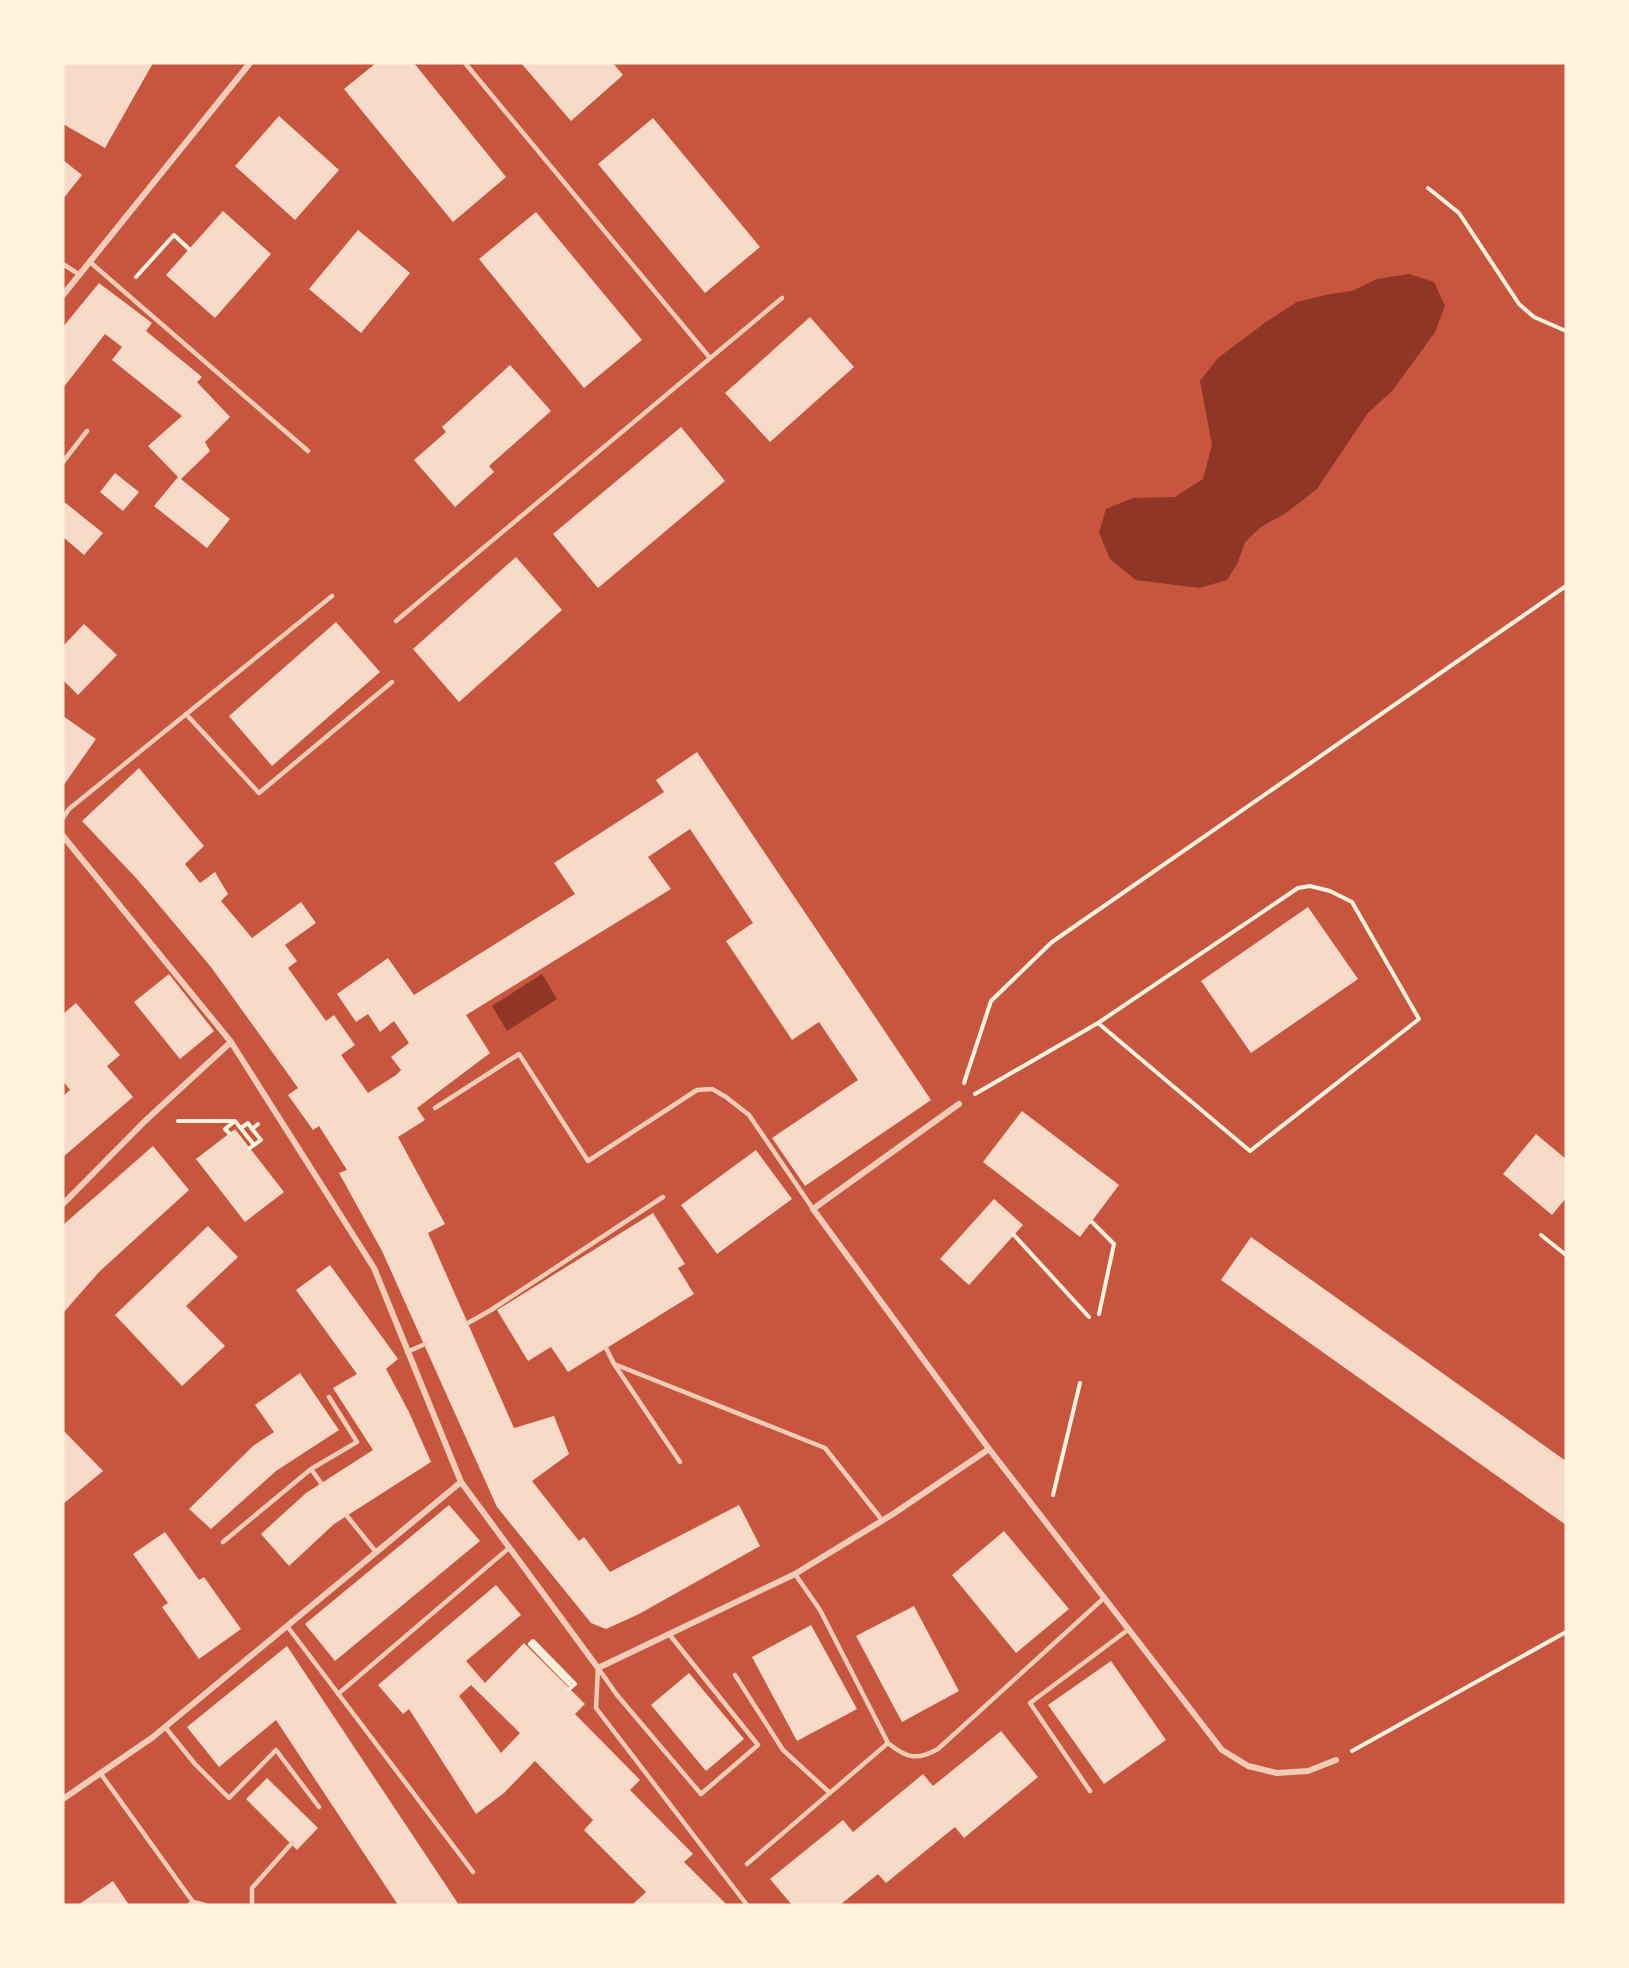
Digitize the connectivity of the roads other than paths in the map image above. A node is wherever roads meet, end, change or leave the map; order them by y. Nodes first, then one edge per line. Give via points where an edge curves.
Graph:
1 (250, 63) edge
2 (465, 63) edge
3 (90, 262) junction
4 (63, 264) edge
5 (80, 275) junction
6 (63, 296) edge
7 (782, 298) dead end
8 (710, 358) junction
9 (87, 431) dead end
10 (308, 451) dead end
11 (63, 462) edge
12 (332, 596) dead end
13 (396, 621) dead end
14 (392, 682) dead end
15 (186, 714) junction
16 (63, 818) edge
17 (63, 836) edge
18 (231, 1042) junction
19 (959, 1104) road end
20 (435, 1108) dead end
21 (663, 1197) dead end
22 (63, 1204) edge
23 (813, 1209) junction
24 (468, 1323) dead end
25 (425, 1344) dead end
26 (606, 1348) dead end
27 (407, 1352) junction
28 (614, 1365) junction
29 (328, 1398) dead end
30 (989, 1449) junction
31 (680, 1462) dead end
32 (311, 1469) junction
33 (461, 1482) junction
34 (321, 1483) dead end
35 (347, 1516) dead end
36 (882, 1520) junction
37 (223, 1542) dead end
38 (509, 1548) junction
39 (376, 1552) junction
40 (795, 1574) junction
41 (1104, 1598) junction
42 (286, 1626) junction
43 (1129, 1629) junction
44 (669, 1634) junction
45 (598, 1668) junction
46 (735, 1675) dead end
47 (338, 1694) junction
48 (165, 1727) junction
49 (888, 1743) junction
50 (1336, 1760) road end
51 (101, 1774) junction
52 (1090, 1791) dead end
53 (830, 1793) junction
54 (63, 1799) edge
55 (319, 1807) dead end
56 (291, 1843) dead end
57 (747, 1864) dead end
58 (473, 1872) dead end
59 (191, 1904) edge
60 (205, 1905) edge
61 (252, 1905) edge
62 (747, 1905) edge

1 - 3 street
2 - 8 lane
3 - 5 street
3 - 10 lane
4 - 5 lane
5 - 6 street
7 - 8 lane
8 - 13 lane
9 - 11 lane
12 - 15 lane
14 - 15 lane via 259,793
15 - 16 lane
17 - 18 street
18 - 22 street
18 - 27 street via 374,1268
19 - 23 street
20 - 23 lane via 519,1054 588,1161 698,1090 712,1089 749,1115
21 - 24 lane
23 - 30 street
25 - 27 lane
26 - 28 lane
27 - 33 street
28 - 31 lane
28 - 36 lane via 825,1448
29 - 32 lane via 357,1442
30 - 36 street
30 - 41 street
32 - 34 lane
32 - 37 lane
33 - 38 street
33 - 39 street
35 - 39 lane
36 - 40 street
38 - 45 street
38 - 47 lane
39 - 42 street
40 - 44 street
40 - 49 lane via 820,1610
41 - 43 street
41 - 49 lane via 938,1749 925,1756 902,1755
42 - 47 lane
42 - 48 street
43 - 50 street via 1222,1749 1248,1766 1277,1773 1308,1771
43 - 52 lane via 1030,1703
44 - 45 street
44 - 45 lane via 758,1745 701,1794
45 - 62 lane via 596,1708
46 - 53 lane via 783,1750
47 - 58 lane
48 - 51 street
48 - 55 lane via 229,1798 276,1750
49 - 53 lane
51 - 54 street
51 - 59 lane
53 - 57 lane
56 - 61 lane via 252,1888
59 - 60 lane

